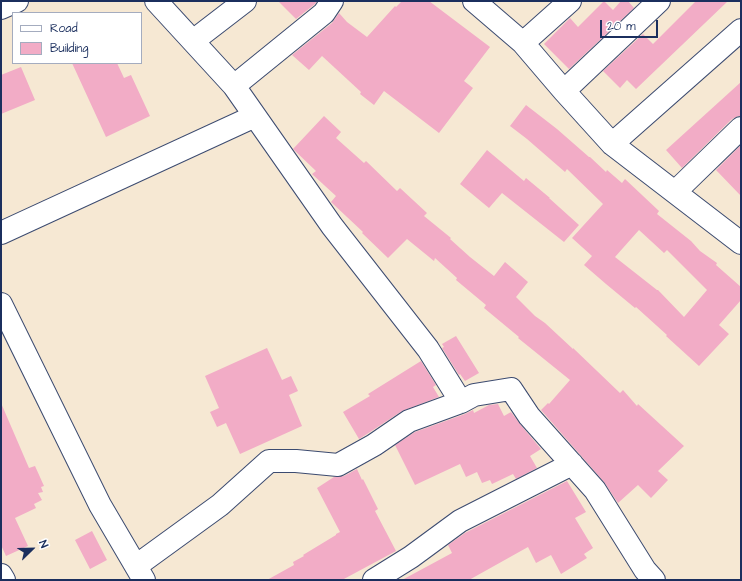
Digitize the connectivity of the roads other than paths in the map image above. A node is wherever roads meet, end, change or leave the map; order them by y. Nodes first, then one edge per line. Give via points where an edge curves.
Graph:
1 (16, 1) edge
2 (245, 1) edge
3 (332, 1) edge
4 (474, 1) edge
5 (570, 1) edge
6 (659, 1) edge
7 (158, 2) edge
8 (1, 8) edge
9 (741, 30) edge
10 (192, 40) junction
11 (523, 44) junction
12 (234, 86) junction
13 (564, 91) junction
14 (255, 116) junction
15 (741, 128) edge
16 (612, 144) junction
17 (675, 192) junction
18 (1, 233) edge
19 (741, 243) edge
20 (2, 308) edge
21 (461, 402) junction
22 (572, 464) junction
23 (140, 573) edge
24 (1, 574) edge
25 (4, 580) edge
26 (374, 580) edge
27 (654, 580) edge

1 - 8 street
2 - 10 street
3 - 12 street via 324,13
4 - 11 street
5 - 11 street
6 - 13 street
7 - 10 street
9 - 16 street
10 - 12 street
11 - 13 street
12 - 14 street
13 - 16 street
14 - 18 street
14 - 21 street via 332,226 428,349
15 - 17 street
16 - 17 street
17 - 19 street
20 - 23 street via 100,505
21 - 22 street via 474,395 511,389 529,416
21 - 23 street via 409,421 338,465 269,461
22 - 26 street via 460,521
22 - 27 street via 595,490 645,570
24 - 25 street

